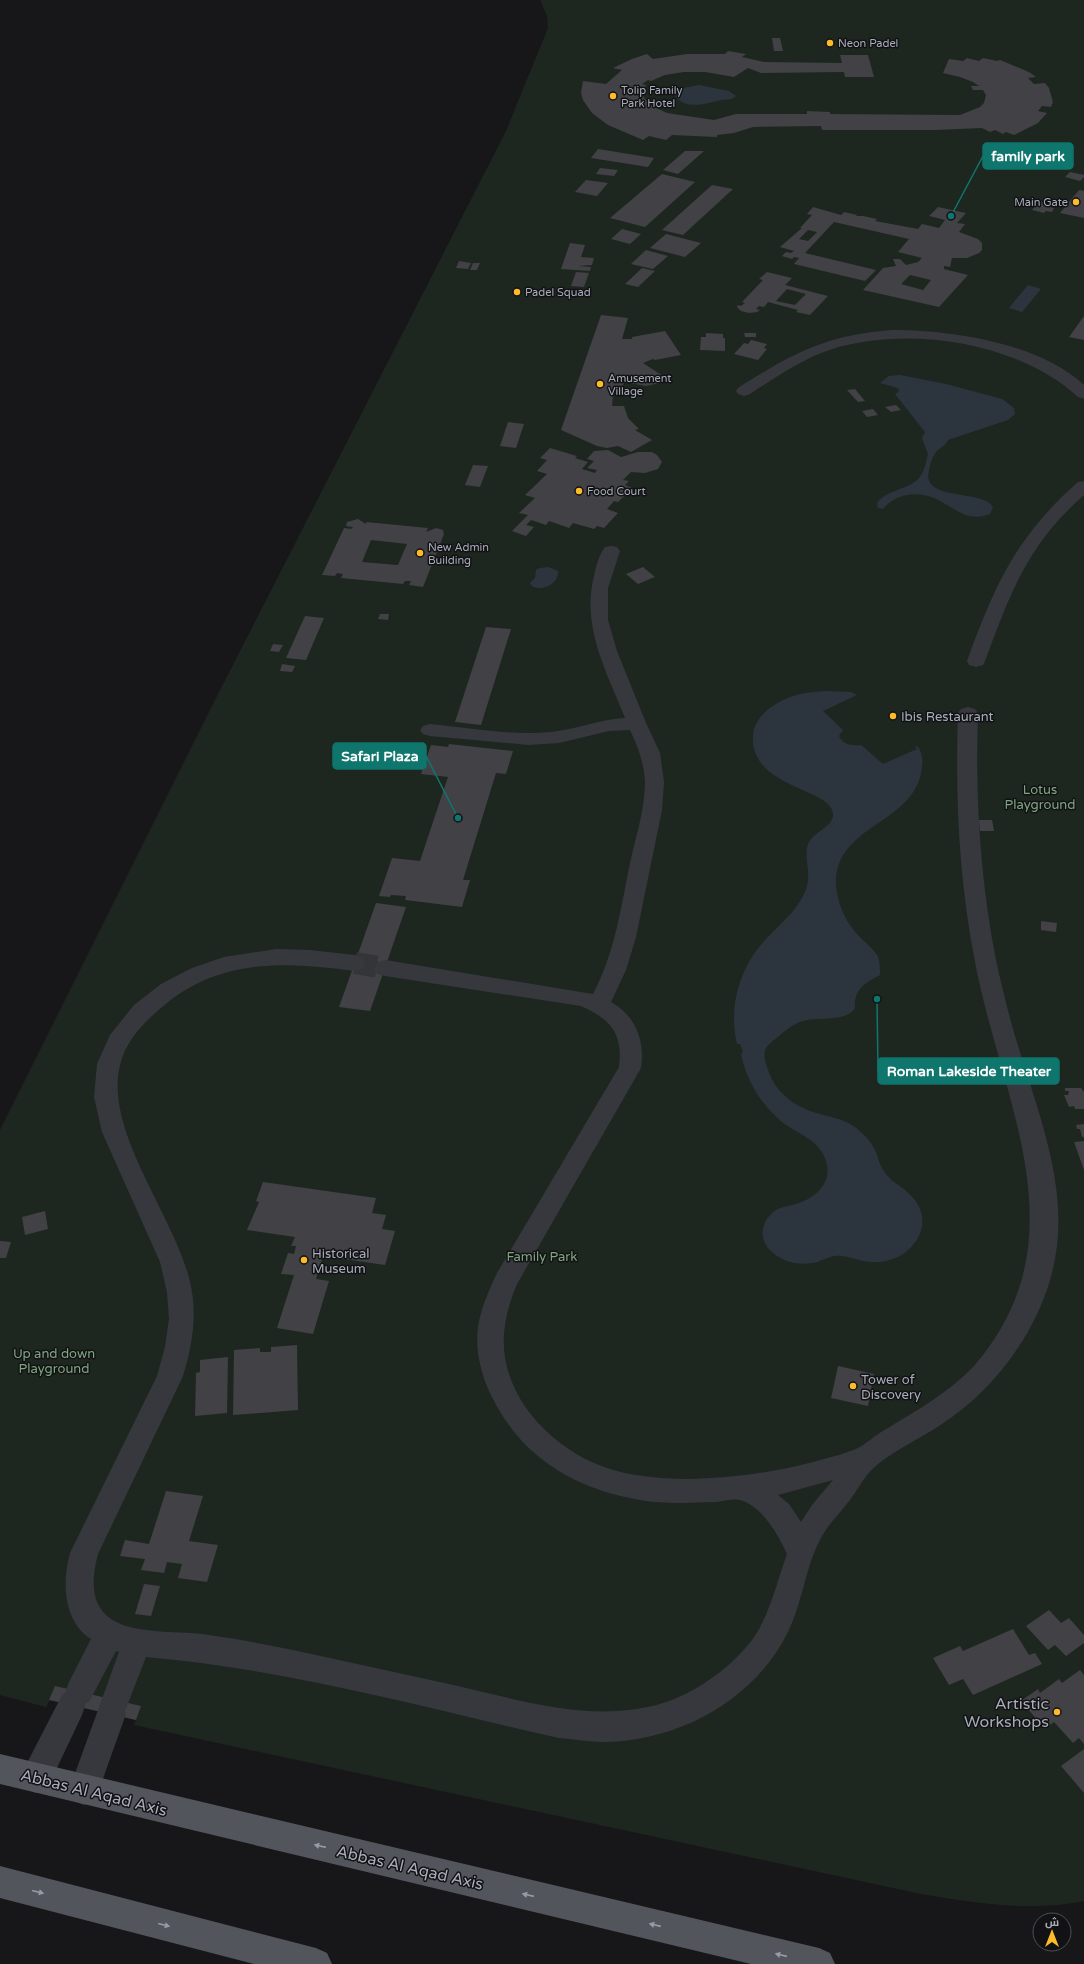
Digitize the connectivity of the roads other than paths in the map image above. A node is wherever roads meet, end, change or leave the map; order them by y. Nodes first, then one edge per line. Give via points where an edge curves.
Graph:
1 (744, 391) dead end
2 (1084, 394) edge
3 (1084, 486) edge
4 (612, 551) dead end
5 (976, 661) dead end
6 (968, 713) dead end
7 (636, 724) junction
8 (430, 730) dead end
9 (355, 963) tunnel mouth
10 (385, 968) tunnel mouth
11 (599, 1004) junction
12 (866, 1458) junction
13 (743, 1488) junction
14 (800, 1552) junction
15 (109, 1634) junction
16 (137, 1642) junction
17 (0, 1769) edge
18 (36, 1778) junction
19 (84, 1790) junction
20 (0, 1882) edge
21 (316, 1964) edge
22 (819, 1964) edge

1 - 2 street via 803,355 841,340 873,335 907,334 943,336 987,345 1045,366 1070,381
3 - 5 street via 1045,525 1016,565
4 - 7 street via 604,567 600,584 598,620 602,638
6 - 12 street via 966,795 973,892 1002,1030 1044,1174 1048,1223 1045,1248 1032,1298 1024,1316 999,1355 980,1376 934,1415
7 - 8 street via 609,725 559,737 529,739
7 - 11 street via 650,753 653,768 653,812 618,965
9 - 15 street via 308,957 264,957 219,966 198,974 172,987 144,1008 126,1028 111,1056 104,1092 106,1110 172,1262 179,1283 182,1328 170,1376 84,1553 79,1569 78,1586 81,1602 98,1626
10 - 11 street via 569,995
11 - 13 street via 611,1012 628,1032 632,1044 630,1068 495,1302 490,1325 490,1347 494,1368 503,1393 517,1417 535,1438 557,1457 583,1472 612,1482 642,1488 715,1491
12 - 13 street via 798,1478
12 - 14 street via 813,1524
13 - 14 street via 763,1498 780,1513 792,1532
14 - 16 street via 783,1612 775,1630 753,1661 704,1701 670,1716 634,1725 609,1727 559,1722 238,1654
15 - 16 street
15 - 18 street
16 - 19 street
17 - 18 main road, Abbas Al Aqad Axis
18 - 19 main road, Abbas Al Aqad Axis
22 -> 19 main road, Abbas Al Aqad Axis
20 -> 21 main road

